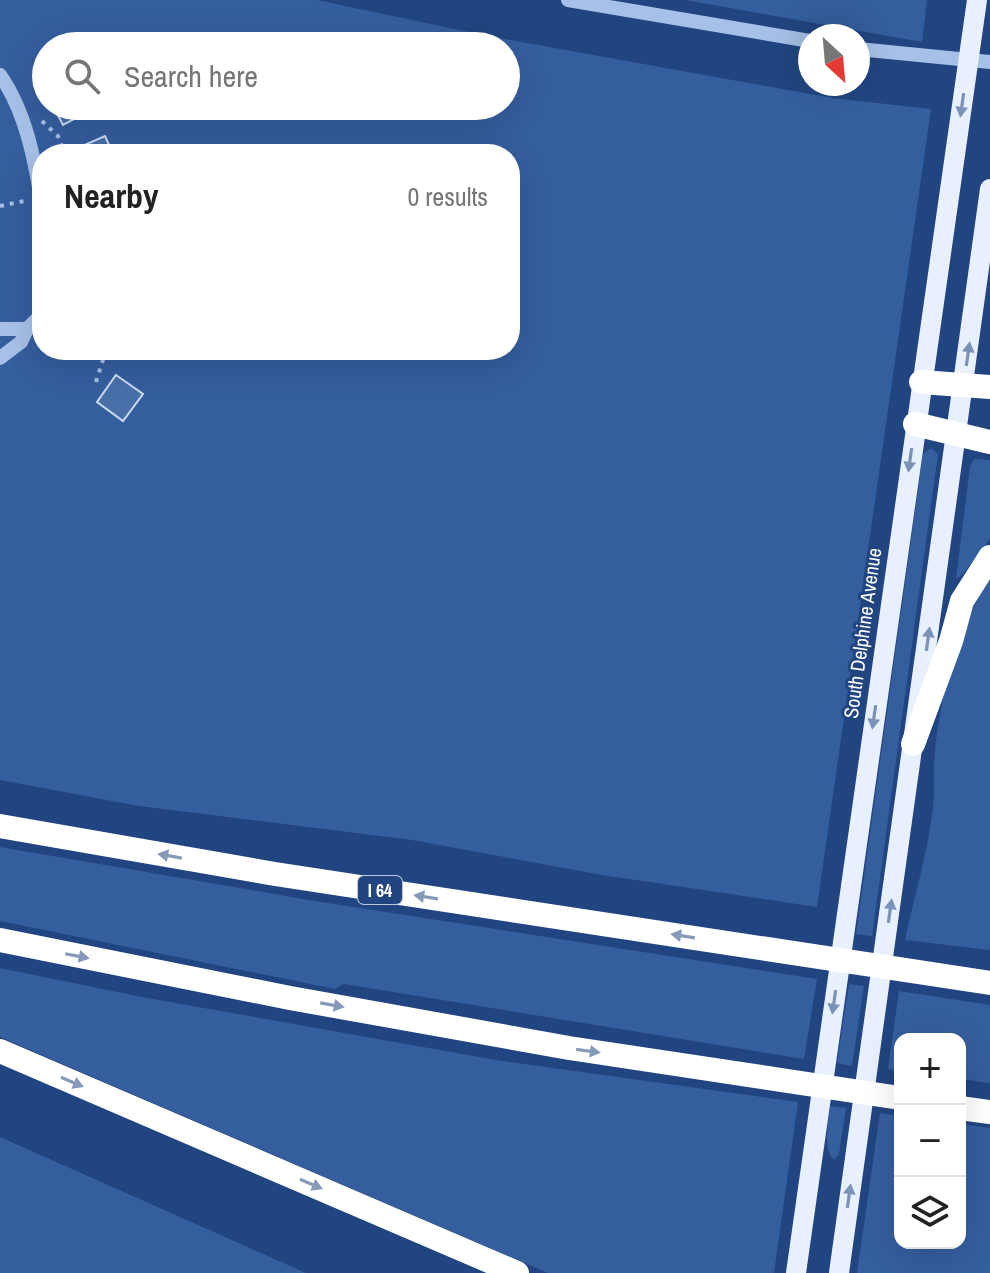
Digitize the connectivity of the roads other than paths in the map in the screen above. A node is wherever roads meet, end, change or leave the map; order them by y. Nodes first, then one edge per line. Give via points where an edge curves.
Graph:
1 (568, 0) edge
2 (977, 0) edge
3 (798, 39) edge
4 (870, 50) edge
5 (968, 60) junction
6 (990, 62) edge
7 (0, 75) edge
8 (32, 176) edge
9 (990, 189) edge
10 (32, 324) edge
11 (0, 329) edge
12 (27, 329) junction
13 (0, 358) edge
14 (921, 382) junction
15 (964, 385) junction
16 (990, 387) edge
17 (915, 424) junction
18 (957, 434) junction
19 (990, 442) edge
20 (990, 557) edge
21 (913, 744) junction
22 (0, 826) edge
23 (0, 940) edge
24 (990, 976) edge
25 (948, 977) junction
26 (990, 983) edge
27 (0, 1051) edge
28 (894, 1097) edge
29 (966, 1109) edge
30 (987, 1112) edge
31 (517, 1273) edge
32 (796, 1273) edge
33 (839, 1273) edge

1 - 3 street
2 - 5 main road, South Delphine Avenue
4 - 5 street
5 - 6 street
5 -> 14 main road, South Delphine Avenue
7 - 8 street via 24,125
15 -> 9 main road
10 - 12 street
11 - 12 street
12 - 13 street via 21,342
14 - 15 highway
14 - 17 main road, South Delphine Avenue
15 - 16 highway
15 - 18 main road
17 - 18 highway
17 -> 32 main road, South Delphine Avenue
18 - 19 highway
21 -> 18 main road
20 - 21 highway via 962,601
33 -> 21 main road
25 -> 22 highway, I 64 via 275,874
23 -> 28 highway via 569,1048
24 - 25 highway
25 - 26 highway, I 64
27 -> 31 highway
29 - 30 highway

